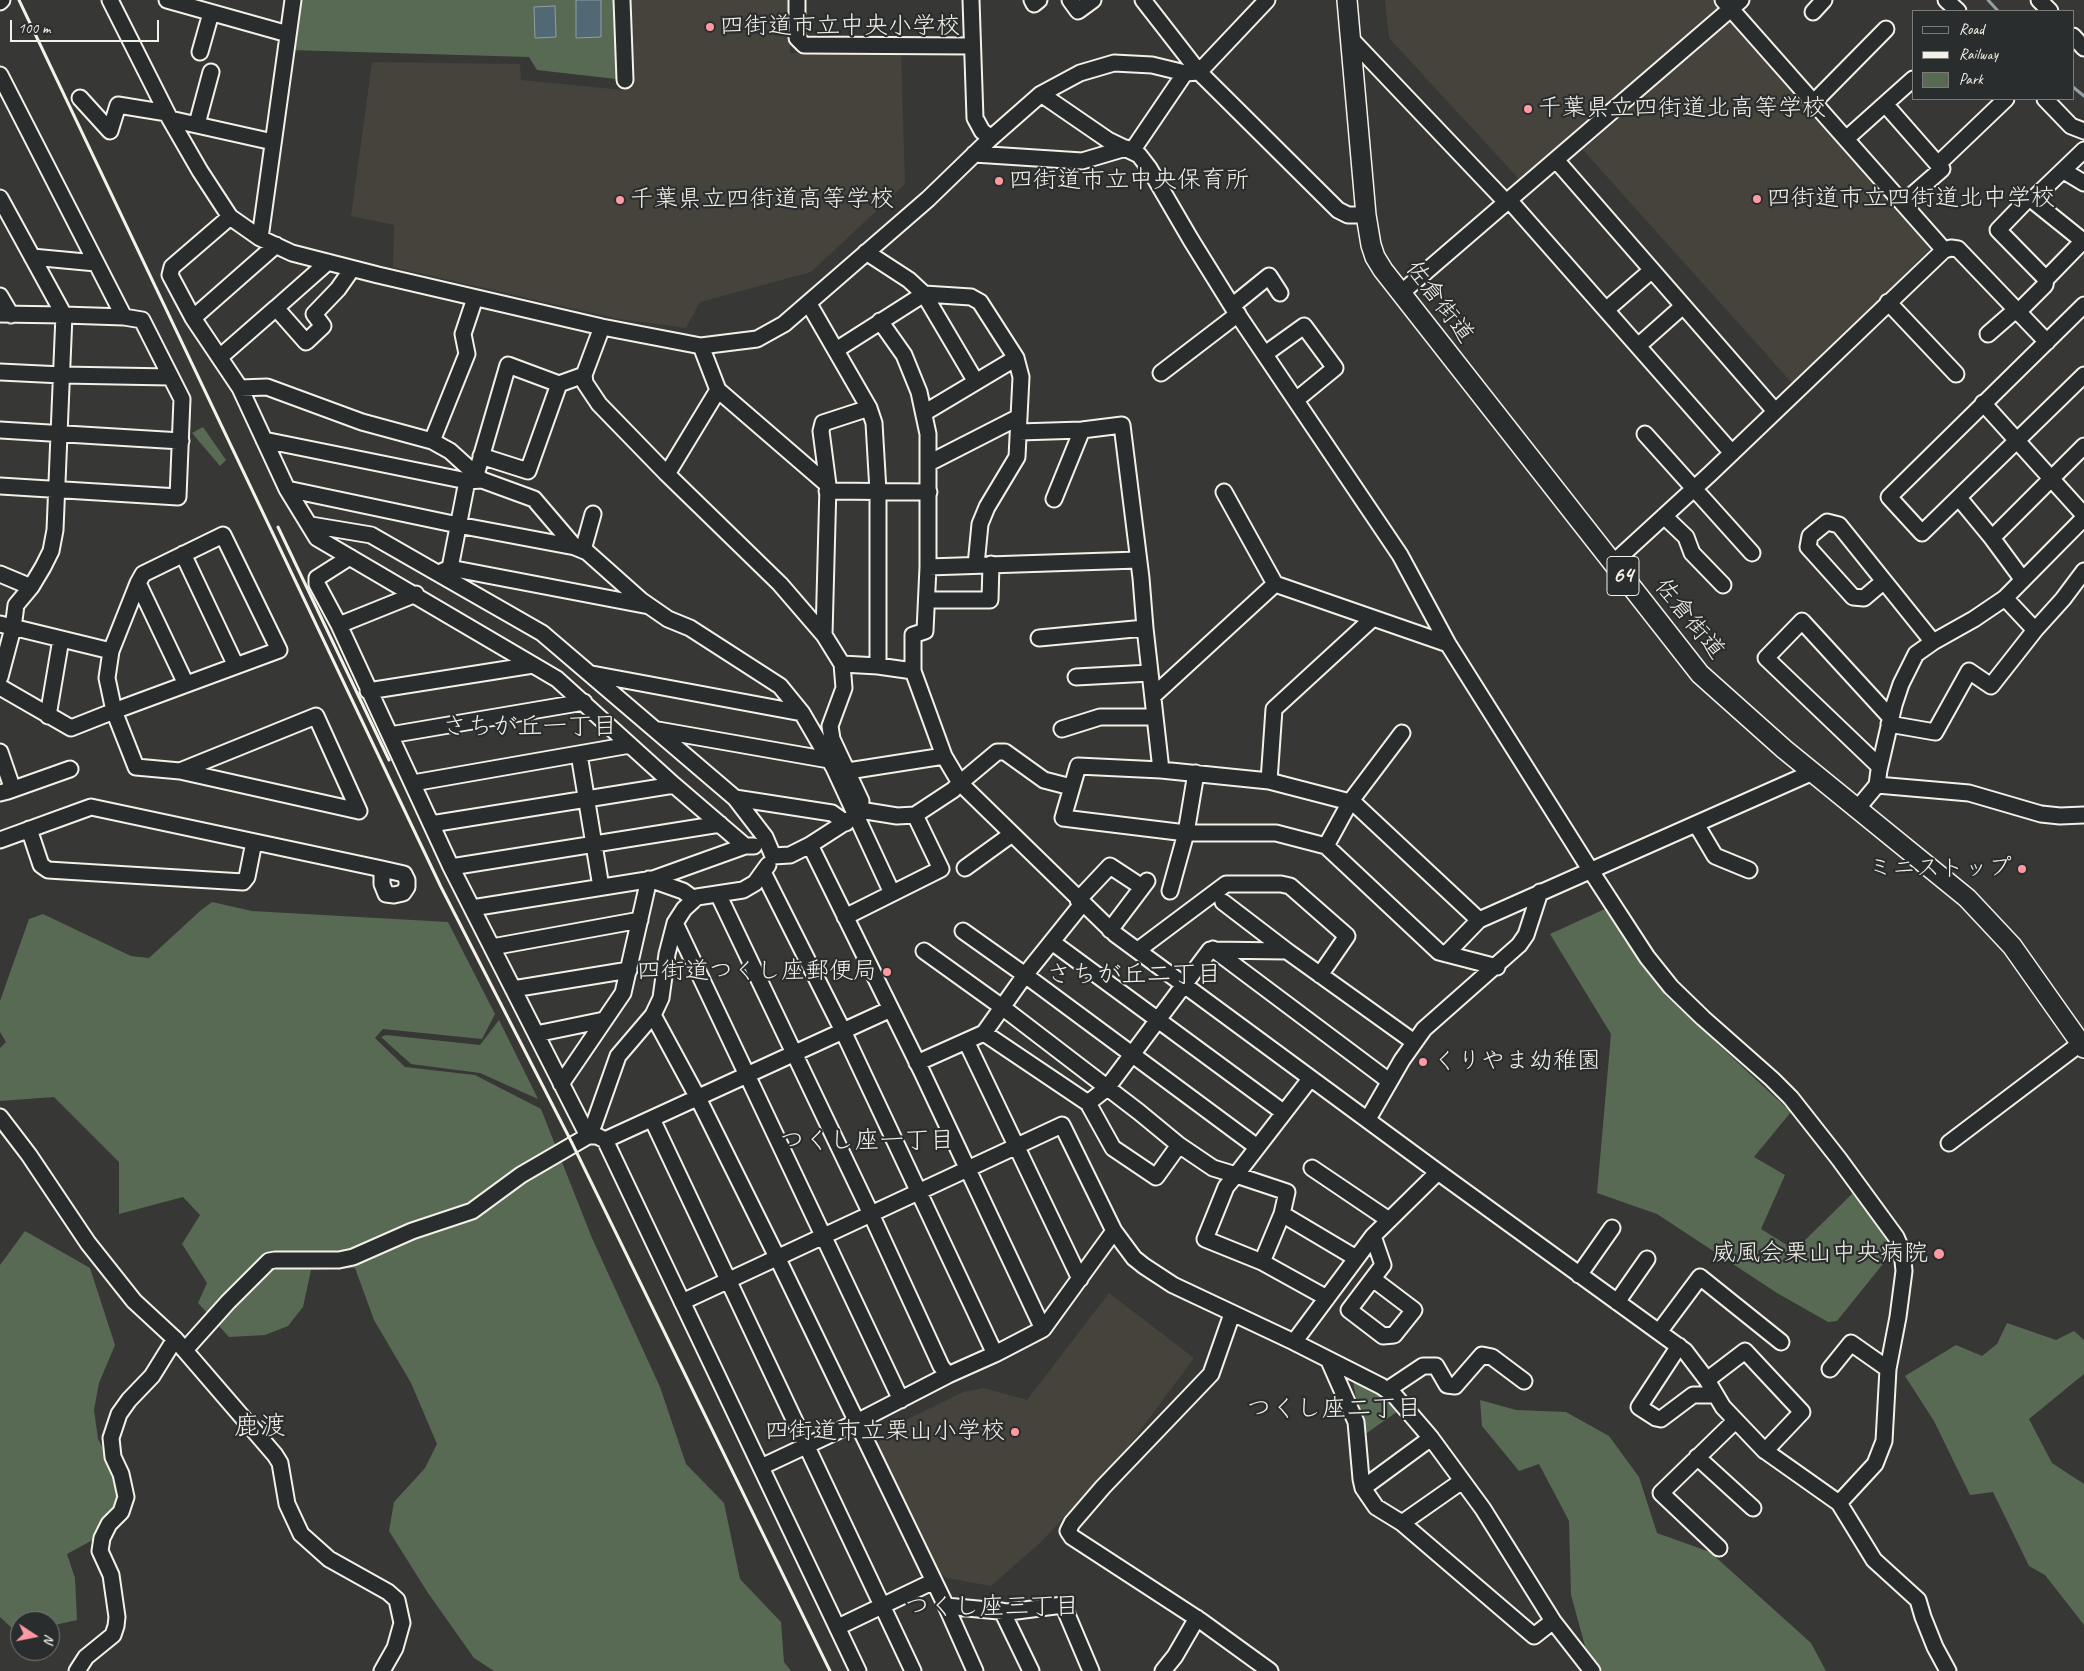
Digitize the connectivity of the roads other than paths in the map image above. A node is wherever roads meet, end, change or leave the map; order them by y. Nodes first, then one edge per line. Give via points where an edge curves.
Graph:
1 (110, 0) edge
2 (167, 0) edge
3 (293, 0) edge
4 (622, 0) edge
5 (797, 0) edge
6 (971, 0) edge
7 (1032, 0) edge
8 (1039, 0) edge
9 (1070, 0) edge
10 (1093, 0) edge
11 (1142, 0) edge
12 (1267, 0) edge
13 (1347, 0) edge
14 (1824, 0) edge
15 (1946, 0) edge
16 (2039, 0) edge
17 (1732, 3) edge
18 (1957, 10) edge
19 (2049, 10) edge
20 (1813, 12) dead end
21 (211, 13) junction
22 (1886, 29) dead end
23 (288, 34) junction
24 (2074, 37) edge
25 (1350, 38) junction
26 (972, 46) junction
27 (2084, 48) edge
28 (200, 52) dead end
29 (211, 72) dead end
30 (1192, 72) junction
31 (0, 75) edge
32 (625, 80) dead end
33 (1912, 80) edge
34 (1041, 94) junction
35 (80, 98) dead end
36 (2005, 100) edge
37 (2046, 100) edge
38 (1814, 102) junction
39 (1885, 104) junction
40 (169, 116) junction
41 (197, 124) junction
42 (2084, 131) edge
43 (990, 138) junction
44 (1846, 139) junction
45 (273, 142) junction
46 (1129, 149) junction
47 (2084, 150) edge
48 (974, 154) junction
49 (1556, 160) junction
50 (1938, 164) junction
51 (2064, 170) junction
52 (2084, 183) edge
53 (0, 198) edge
54 (2032, 200) junction
55 (1508, 201) junction
56 (1903, 203) junction
57 (1366, 215) junction
58 (230, 217) junction
59 (260, 238) junction
60 (276, 246) junction
61 (1944, 250) junction
62 (866, 252) junction
63 (32, 257) junction
64 (96, 262) junction
65 (328, 262) junction
66 (352, 269) junction
67 (1652, 270) junction
68 (2046, 279) junction
69 (1280, 293) dead end
70 (1401, 293) junction
71 (924, 294) junction
72 (0, 296) edge
73 (475, 298) junction
74 (1888, 302) junction
75 (809, 304) junction
76 (2084, 305) edge
77 (1683, 306) junction
78 (276, 308) junction
79 (1235, 310) junction
80 (1606, 310) junction
81 (2018, 312) junction
82 (6, 315) edge
83 (64, 315) junction
84 (124, 317) junction
85 (193, 318) junction
86 (880, 322) junction
87 (602, 327) junction
88 (1988, 334) dead end
89 (2047, 342) junction
90 (701, 346) junction
91 (1638, 346) junction
92 (836, 350) junction
93 (1265, 354) junction
94 (220, 357) junction
95 (1016, 358) junction
96 (0, 372) edge
97 (1161, 373) dead end
98 (1956, 374) dead end
99 (584, 375) junction
100 (2084, 375) edge
101 (62, 376) junction
102 (170, 377) junction
103 (976, 382) junction
104 (559, 384) junction
105 (240, 388) junction
106 (718, 390) junction
107 (1296, 400) junction
108 (1983, 403) junction
109 (869, 408) junction
110 (1775, 411) junction
111 (924, 414) junction
112 (1019, 424) junction
113 (0, 430) edge
114 (1082, 430) junction
115 (59, 434) junction
116 (1644, 434) dead end
117 (181, 440) junction
118 (264, 440) junction
119 (432, 441) junction
120 (2017, 441) junction
121 (2084, 446) edge
122 (1732, 453) junction
123 (481, 456) junction
124 (930, 463) junction
125 (667, 474) junction
126 (2052, 478) junction
127 (475, 479) junction
128 (0, 486) edge
129 (828, 488) junction
130 (287, 489) junction
131 (1694, 489) junction
132 (57, 491) junction
133 (878, 491) junction
134 (929, 492) junction
135 (1224, 492) dead end
136 (1958, 498) junction
137 (1054, 499) dead end
138 (593, 514) dead end
139 (1664, 516) junction
140 (2084, 516) edge
141 (311, 524) junction
142 (458, 525) junction
143 (1992, 538) junction
144 (579, 548) junction
145 (1752, 553) dead end
146 (183, 554) junction
147 (350, 557) junction
148 (1138, 560) junction
149 (1613, 563) junction
150 (984, 565) junction
151 (928, 567) junction
152 (444, 571) junction
153 (2084, 571) edge
154 (0, 574) edge
155 (2023, 580) junction
156 (1884, 581) junction
157 (138, 583) junction
158 (1275, 584) junction
159 (1723, 585) dead end
160 (31, 587) junction
161 (416, 594) junction
162 (2005, 598) junction
163 (927, 600) junction
164 (650, 606) junction
165 (1372, 619) junction
166 (338, 625) junction
167 (6, 626) edge
168 (1145, 628) junction
169 (2035, 630) junction
170 (824, 635) junction
171 (1039, 638) dead end
172 (61, 639) junction
173 (1933, 642) junction
174 (1448, 644) junction
175 (111, 650) junction
176 (842, 664) junction
177 (533, 665) junction
178 (236, 666) junction
179 (878, 666) junction
180 (913, 671) junction
181 (591, 674) junction
182 (1150, 674) junction
183 (0, 677) edge
184 (1076, 677) dead end
185 (186, 684) junction
186 (368, 692) junction
187 (1153, 696) junction
188 (584, 702) junction
189 (114, 711) junction
190 (802, 713) junction
191 (48, 716) junction
192 (1156, 718) junction
193 (1890, 721) junction
194 (1062, 729) dead end
195 (657, 730) junction
196 (1402, 733) dead end
197 (390, 735) junction
198 (630, 745) junction
199 (0, 752) edge
200 (579, 754) junction
201 (944, 756) junction
202 (829, 760) junction
203 (1880, 766) junction
204 (70, 769) dead end
205 (1161, 770) junction
206 (848, 771) junction
207 (180, 772) junction
208 (1813, 772) junction
209 (1196, 773) junction
210 (1269, 781) junction
211 (960, 782) junction
212 (413, 783) junction
213 (674, 785) junction
214 (1877, 785) junction
215 (1071, 787) junction
216 (4, 792) edge
217 (736, 798) junction
218 (586, 799) junction
219 (1350, 802) junction
220 (1858, 810) junction
221 (915, 815) junction
222 (2084, 815) edge
223 (854, 816) junction
224 (431, 824) junction
225 (720, 824) junction
226 (1696, 824) junction
227 (29, 829) junction
228 (1186, 833) junction
229 (1012, 834) junction
230 (0, 840) edge
231 (254, 842) junction
232 (593, 844) junction
233 (810, 845) junction
234 (745, 846) junction
235 (1326, 846) junction
236 (771, 851) junction
237 (452, 867) junction
238 (965, 868) dead end
239 (382, 869) dead end
240 (1749, 870) dead end
241 (1590, 871) junction
242 (763, 872) junction
243 (649, 879) junction
244 (601, 887) junction
245 (1170, 890) dead end
246 (1540, 892) junction
247 (892, 893) junction
248 (718, 894) junction
249 (694, 899) junction
250 (1080, 902) junction
251 (1223, 902) dead end
252 (472, 908) junction
253 (846, 917) junction
254 (640, 920) junction
255 (1479, 920) junction
256 (675, 923) junction
257 (1110, 930) junction
258 (963, 931) dead end
259 (1052, 942) junction
260 (492, 947) junction
261 (1213, 949) junction
262 (924, 950) dead end
263 (1138, 950) junction
264 (1287, 951) junction
265 (1446, 954) junction
266 (1497, 967) junction
267 (629, 970) junction
268 (1025, 975) junction
269 (1320, 975) junction
270 (1184, 984) junction
271 (513, 989) junction
272 (1002, 1007) junction
273 (891, 1009) junction
274 (653, 1015) junction
275 (1157, 1019) junction
276 (604, 1020) junction
277 (843, 1031) junction
278 (984, 1033) junction
279 (536, 1034) junction
280 (966, 1041) junction
281 (1414, 1042) junction
282 (2083, 1045) edge
283 (794, 1054) junction
284 (1132, 1054) junction
285 (917, 1063) junction
286 (746, 1075) junction
287 (1310, 1079) junction
288 (1389, 1081) junction
289 (561, 1084) junction
290 (1106, 1088) junction
291 (698, 1098) junction
292 (1088, 1103) junction
293 (1283, 1112) junction
294 (0, 1117) edge
295 (652, 1119) junction
296 (1368, 1119) junction
297 (588, 1136) junction
298 (605, 1140) junction
299 (1949, 1143) dead end
300 (1180, 1145) junction
301 (1016, 1146) junction
302 (1257, 1146) junction
303 (1312, 1168) dead end
304 (967, 1169) junction
305 (1438, 1172) junction
306 (1236, 1175) junction
307 (919, 1192) junction
308 (871, 1214) junction
309 (1282, 1214) junction
310 (1389, 1220) junction
311 (1612, 1228) dead end
312 (1114, 1231) junction
313 (825, 1235) junction
314 (1373, 1236) junction
315 (777, 1257) junction
316 (1356, 1258) junction
317 (1647, 1258) dead end
318 (1262, 1262) junction
319 (1580, 1275) junction
320 (1080, 1279) junction
321 (1373, 1279) dead end
322 (729, 1280) junction
323 (1327, 1298) junction
324 (682, 1302) junction
325 (1616, 1302) junction
326 (1232, 1314) junction
327 (1043, 1329) junction
328 (1659, 1332) junction
329 (1294, 1342) junction
330 (1781, 1342) dead end
331 (180, 1345) junction
332 (1679, 1346) junction
333 (995, 1354) junction
334 (1329, 1361) junction
335 (1830, 1369) dead end
336 (1888, 1369) junction
337 (948, 1375) junction
338 (1524, 1380) dead end
339 (1707, 1380) junction
340 (1387, 1390) junction
341 (1716, 1395) junction
342 (901, 1400) junction
343 (1734, 1421) junction
344 (856, 1422) junction
345 (1431, 1438) junction
346 (807, 1446) junction
347 (1765, 1451) junction
348 (1698, 1457) junction
349 (761, 1467) junction
350 (1462, 1481) junction
351 (1364, 1488) junction
352 (1839, 1503) junction
353 (1753, 1508) dead end
354 (1402, 1523) junction
355 (1720, 1548) dead end
356 (934, 1581) junction
357 (946, 1606) junction
358 (882, 1607) junction
359 (1002, 1611) junction
360 (1197, 1618) junction
361 (1553, 1621) junction
362 (838, 1627) junction
363 (79, 1671) edge
364 (382, 1671) edge
365 (858, 1671) edge
366 (913, 1671) edge
367 (975, 1671) edge
368 (1031, 1671) edge
369 (1092, 1671) edge
370 (1163, 1671) edge
371 (1270, 1671) edge
372 (1592, 1671) edge
373 (1948, 1671) edge

1 - 40 street
2 - 21 street
3 - 23 street
4 - 32 street
5 - 26 street via 797,38 804,45
6 - 26 street
7 - 8 street via 1034,4
9 - 10 street via 1078,11
11 - 30 street
12 - 30 street
13 - 25 main road, 佐倉街道 / 64
14 - 20 street
15 - 18 street
16 - 19 street
17 - 38 street
17 - 49 street
21 - 23 street
21 - 28 street
22 - 38 street
23 - 45 street
24 - 27 street
25 - 55 street
25 - 57 main road, 佐倉街道 / 64
26 - 43 street via 975,118
29 - 41 street
30 - 34 street via 1114,63 1080,73
30 - 46 street
30 - 57 street via 1338,210 1348,215
31 - 64 street
33 - 39 street
34 - 43 street
34 - 46 street via 1108,140
35 - 40 street via 110,131 118,104
36 - 50 street
37 - 42 street via 2071,126
38 - 44 street
39 - 44 street
39 - 50 street
40 - 41 street
40 - 58 street
41 - 45 street
43 - 48 street
44 - 56 street
45 - 59 street
46 - 48 street via 1082,161
46 - 79 street via 1139,155 1149,168
47 - 51 street
48 - 62 street
49 - 55 street
49 - 67 street
50 - 56 street via 1942,169
51 - 52 street
51 - 54 street
53 - 63 street
54 - 68 street via 2027,200 1998,230
54 - 68 street via 2083,241
55 - 70 street
55 - 80 street
56 - 61 street
57 - 70 main road, 佐倉街道 / 64 via 1375,257
58 - 59 street
58 - 85 street via 172,267 170,275
59 - 60 street
60 - 65 street
60 - 85 street
61 - 74 street
61 - 81 street via 1958,249
62 - 71 street via 909,280
62 - 75 street
63 - 64 street
63 - 83 street
64 - 84 street
65 - 66 street
65 - 78 street
66 - 73 street
66 - 78 street via 314,314 323,326 306,342
67 - 77 street
67 - 80 street
68 - 81 street via 2046,285
69 - 79 street via 1269,276
70 - 149 main road, 佐倉街道 / 64
71 - 86 street
71 - 95 street via 971,297 980,302
71 - 103 street
72 - 82 street
73 - 87 street
73 - 119 street via 463,334 467,354
74 - 98 street
74 - 110 street
75 - 90 street via 766,336 744,342
75 - 92 street
76 - 89 street
77 - 91 street
77 - 110 street
78 - 94 street
79 - 93 street
79 - 97 street
80 - 91 street
81 - 88 street via 2011,314
81 - 89 street
82 - 83 street
83 - 84 street
83 - 101 street
84 - 102 street via 142,320
85 - 94 street
86 - 92 street
86 - 111 street via 904,355
87 - 90 street
87 - 99 street
89 - 108 street
90 - 106 street
91 - 122 street
92 - 109 street
93 - 107 street
93 - 107 street via 1304,326 1335,368
94 - 105 street
95 - 103 street
95 - 112 street via 1021,377
96 - 101 street
99 - 104 street
99 - 125 street via 585,383 599,404
100 - 120 street
101 - 102 street
101 - 115 street
102 - 117 street via 182,399
103 - 111 street
104 - 123 street via 528,471
104 - 123 street via 508,365
105 - 118 street
105 - 119 street via 267,387 362,422
106 - 125 street
106 - 129 street
107 - 174 street via 1400,555
108 - 120 street
108 - 136 street via 1889,497 1922,532
109 - 129 street via 823,423 821,431
109 - 133 street via 874,423
110 - 122 street
111 - 124 street
112 - 114 street
112 - 124 street
112 - 150 street via 1017,457 980,524
113 - 115 street
114 - 137 street
114 - 148 street via 1122,425
115 - 117 street
115 - 132 street
116 - 131 street
117 - 132 street via 178,498
118 - 127 street
118 - 130 street
119 - 127 street via 450,451
120 - 126 street
120 - 136 street
121 - 126 street
122 - 131 street
123 - 127 street
124 - 134 street
125 - 170 street via 780,584
126 - 140 street
126 - 143 street
127 - 142 street
127 - 144 street via 534,500
128 - 132 street
129 - 133 street
129 - 170 street
130 - 141 street
130 - 142 street
131 - 139 street
131 - 145 street
132 - 160 street via 51,551
133 - 134 street
133 - 179 street
134 - 151 street
135 - 158 street
136 - 143 street
138 - 144 street
139 - 149 street
139 - 159 street via 1686,537 1692,553
140 - 155 street
141 - 147 street via 317,538
141 - 152 street via 371,535
142 - 144 street
142 - 152 street
143 - 155 street
144 - 164 street
146 - 157 street via 143,574
146 - 178 street
146 - 178 street via 223,535 279,650
147 - 161 street
147 - 166 street via 317,578
148 - 150 street
148 - 168 street
149 - 208 main road, 佐倉街道 / 64 via 1700,674
150 - 151 street
150 - 163 street via 990,600
151 - 163 street
152 - 164 street
152 - 181 street via 542,633
153 - 169 street
154 - 160 street
155 - 162 street
156 - 156 street via 1839,525 1827,522 1810,536 1808,547 1853,597 1864,598
156 - 173 street
157 - 175 street
157 - 185 street
158 - 165 street
158 - 187 street
160 - 167 street via 16,605
161 - 166 street
161 - 177 street
162 - 169 street
162 - 173 street
163 - 180 street via 925,631 913,636
164 - 190 street via 780,686
165 - 174 street
165 - 210 street via 1274,709
166 - 186 street
167 - 172 street
167 - 183 street
168 - 171 street
168 - 182 street
169 - 193 street via 1991,686 1969,671 1935,732
170 - 176 street
172 - 175 street
172 - 191 street
173 - 193 street via 1916,654 1910,664
174 - 241 street
175 - 189 street via 107,678
176 - 179 street
176 - 206 street via 844,688 830,726 832,739
177 - 186 street
177 - 188 street via 557,679
178 - 185 street
179 - 180 street
180 - 201 street
181 - 190 street
181 - 195 street
182 - 184 street
182 - 187 street
183 - 191 street
185 - 189 street
186 - 197 street
187 - 192 street
188 - 197 street
188 - 198 street
189 - 191 street via 71,728
189 - 207 street via 136,767
190 - 202 street
192 - 194 street via 1100,717
192 - 205 street
193 - 203 street
193 - 203 street via 1802,621 1766,658
195 - 202 street
195 - 217 street
196 - 219 street
197 - 212 street
198 - 200 street
198 - 213 street
199 - 216 street via 11,784
200 - 212 street
200 - 218 street
201 - 206 street
201 - 211 street
202 - 223 street
203 - 214 street
204 - 216 street
205 - 209 street
205 - 215 street via 1078,766
206 - 223 street via 861,801
207 - 207 street via 316,716 359,811 238,784
208 - 220 main road, 佐倉街道 / 64
208 - 226 street
209 - 210 street
209 - 228 street
210 - 219 street
211 - 215 street via 997,752 1006,752 1044,780
211 - 221 street
211 - 229 street
212 - 224 street
213 - 218 street
213 - 225 street
214 - 220 street
214 - 222 street via 1954,791 2041,814
215 - 228 street via 1064,818
217 - 223 street
217 - 236 street via 765,837
218 - 224 street
218 - 232 street
219 - 235 street
219 - 255 street
220 - 282 main road, 佐倉街道 / 64 via 1992,922 2036,977
221 - 223 street
221 - 247 street via 941,869
223 - 233 street
223 - 247 street
224 - 237 street
225 - 232 street
225 - 234 street
226 - 240 street via 1715,856
226 - 241 street
227 - 230 street
227 - 231 street via 91,807
227 - 231 street via 41,865 48,870 243,882
228 - 235 street via 1276,832
228 - 245 street
229 - 238 street
229 - 250 street
231 - 239 street
232 - 237 street
232 - 244 street
233 - 236 street via 790,855
233 - 253 street
234 - 236 street
234 - 243 street
235 - 265 street via 1439,952
236 - 242 street
237 - 252 street
241 - 246 street
241 - 336 street via 1647,957 1671,987 1791,1098 1894,1232 1902,1251 1904,1271
242 - 248 street via 755,883 743,890
242 - 277 street
243 - 244 street
243 - 249 street via 683,891
243 - 254 street
244 - 252 street
246 - 255 street
246 - 266 street via 1526,935
247 - 253 street
248 - 249 street
248 - 283 street
249 - 256 street
250 - 257 street
250 - 257 street via 1110,866 1145,884
250 - 259 street
251 - 264 street
252 - 260 street
253 - 273 street
254 - 260 street
254 - 267 street
255 - 265 street
256 - 274 street via 666,954 661,998
256 - 286 street
257 - 263 street
258 - 268 street
259 - 268 street
259 - 275 street
260 - 271 street
261 - 264 street
261 - 270 street
261 - 288 street
262 - 272 street
263 - 269 street via 1226,884 1280,884 1290,886 1347,936
263 - 270 street
264 - 269 street
265 - 266 street
266 - 281 street via 1424,1029
267 - 271 street
267 - 276 street via 622,993
268 - 272 street
268 - 284 street
269 - 281 street
270 - 275 street
270 - 287 street
271 - 279 street
272 - 278 street
272 - 290 street
273 - 277 street
273 - 285 street
274 - 291 street
274 - 297 street via 618,1056
275 - 284 street
275 - 293 street
276 - 279 street
276 - 289 street
277 - 283 street
277 - 307 street
278 - 280 street
278 - 292 street
279 - 289 street
280 - 285 street
280 - 301 street
281 - 288 street
282 - 299 street
283 - 286 street
283 - 308 street
284 - 290 street
284 - 302 street
285 - 304 street
286 - 291 street
286 - 313 street
287 - 293 street
287 - 296 street
288 - 296 street
289 - 297 street
290 - 292 street
290 - 300 street
291 - 295 street
291 - 315 street
292 - 300 street via 1113,1148 1156,1177
293 - 302 street
294 - 331 street via 88,1243 134,1300
295 - 298 street
295 - 322 street
296 - 305 street
297 - 298 street
297 - 331 street via 522,1175 472,1211 412,1231 353,1257 269,1261
298 - 324 street
300 - 306 street via 1212,1168
301 - 304 street
301 - 312 street via 1062,1125
301 - 320 street
302 - 306 street
303 - 310 street
304 - 307 street
304 - 327 street
305 - 310 street
305 - 319 street
306 - 309 street via 1287,1192
306 - 318 street via 1226,1188 1206,1239
307 - 308 street
307 - 333 street
308 - 313 street
308 - 337 street
309 - 316 street
309 - 318 street
310 - 314 street
311 - 319 street
312 - 320 street
312 - 326 street via 1134,1258 1152,1272
313 - 315 street
313 - 342 street
314 - 316 street
314 - 321 street via 1383,1265
315 - 322 street
315 - 344 street
316 - 323 street
317 - 325 street
318 - 323 street
319 - 325 street
320 - 327 street
322 - 324 street
322 - 346 street
323 - 329 street
324 - 349 street
325 - 328 street
326 - 329 street
326 - 360 street via 1211,1374 1103,1487 1068,1531 1122,1571
327 - 333 street
328 - 330 street via 1700,1277
328 - 332 street
329 - 334 street
331 - 363 street via 128,1400 111,1438 113,1457 126,1497 121,1512 109,1524 102,1538 100,1551 111,1574 116,1626 114,1636 86,1657
331 - 364 street via 275,1455 280,1463 287,1504 301,1534 330,1559 397,1600 402,1622 395,1648
332 - 339 street
332 - 341 street via 1639,1407 1661,1419 1692,1395
333 - 337 street
334 - 340 street
334 - 351 street via 1356,1422
335 - 336 street via 1851,1343
336 - 352 street via 1884,1441 1875,1464
337 - 342 street
338 - 340 street via 1492,1356 1482,1355 1456,1386 1447,1385 1436,1366 1423,1366
339 - 341 street
339 - 347 street via 1745,1351 1802,1412
340 - 345 street
341 - 343 street
342 - 344 street
343 - 347 street
343 - 348 street
344 - 346 street
344 - 356 street
345 - 350 street
345 - 351 street
346 - 349 street
346 - 358 street
347 - 352 street
348 - 353 street
348 - 355 street via 1660,1493
349 - 362 street
350 - 354 street
350 - 361 street
351 - 354 street via 1376,1507
352 - 373 street via 1874,1560 1918,1600 1935,1647
354 - 361 street via 1534,1636
356 - 357 street
356 - 358 street
357 - 359 street
357 - 367 street
358 - 362 street
358 - 366 street
359 - 368 street
359 - 369 street via 1063,1605
360 - 370 street
360 - 371 street
361 - 372 street
362 - 365 street

